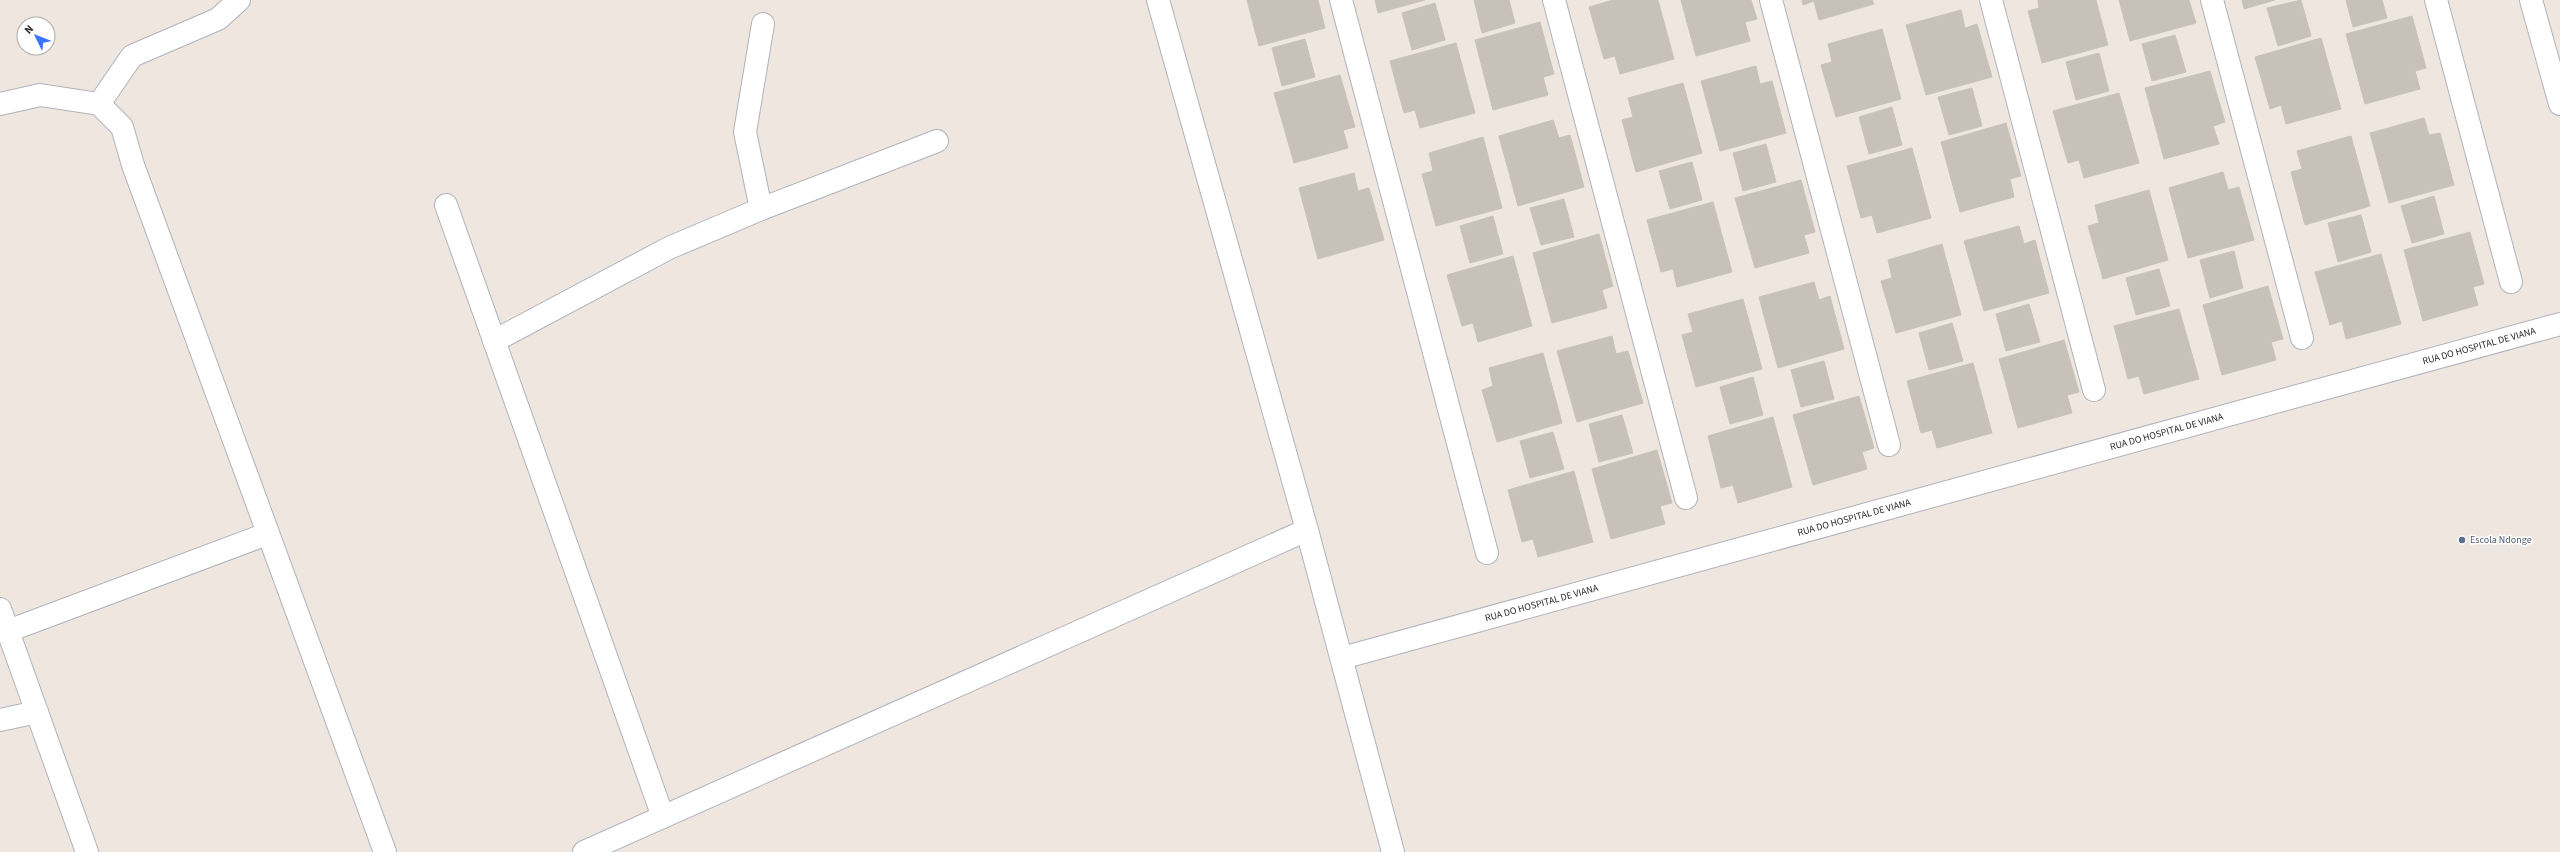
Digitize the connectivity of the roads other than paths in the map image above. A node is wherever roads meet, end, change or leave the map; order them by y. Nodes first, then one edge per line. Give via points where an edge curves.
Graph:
1 (239, 0) edge
2 (1158, 0) edge
3 (1341, 0) edge
4 (1554, 0) edge
5 (1771, 0) edge
6 (1990, 0) edge
7 (2212, 0) edge
8 (2436, 0) edge
9 (2531, 0) edge
10 (763, 24) dead end
11 (2554, 55) edge
12 (0, 104) edge
13 (100, 104) junction
14 (2560, 104) edge
15 (937, 142) dead end
16 (446, 205) dead end
17 (761, 209) junction
18 (2510, 282) dead end
19 (2560, 324) edge
20 (2302, 338) dead end
21 (494, 341) junction
22 (2094, 390) dead end
23 (1889, 445) dead end
24 (1686, 498) dead end
25 (1308, 530) junction
26 (267, 534) junction
27 (1487, 553) dead end
28 (0, 609) edge
29 (8, 631) junction
30 (1342, 658) junction
31 (37, 712) junction
32 (0, 720) edge
33 (663, 817) junction
34 (87, 852) edge
35 (385, 852) edge
36 (584, 852) edge
37 (1393, 852) edge

1 - 13 street via 218,19 132,56
2 - 25 street
3 - 27 street
4 - 24 street
5 - 23 street
6 - 22 street
7 - 20 street
8 - 18 street
9 - 11 street
10 - 17 street via 745,132
11 - 14 street
12 - 13 street via 40,95
13 - 26 street via 122,127 133,165
15 - 17 street
16 - 21 street
17 - 21 street via 668,248
19 - 30 street, RUA DO HOSPITAL DE VIANA
21 - 33 street
25 - 30 street
25 - 33 street
26 - 29 street
26 - 35 street
28 - 29 street
29 - 31 street
30 - 37 street
31 - 32 street
31 - 34 street
33 - 36 street

